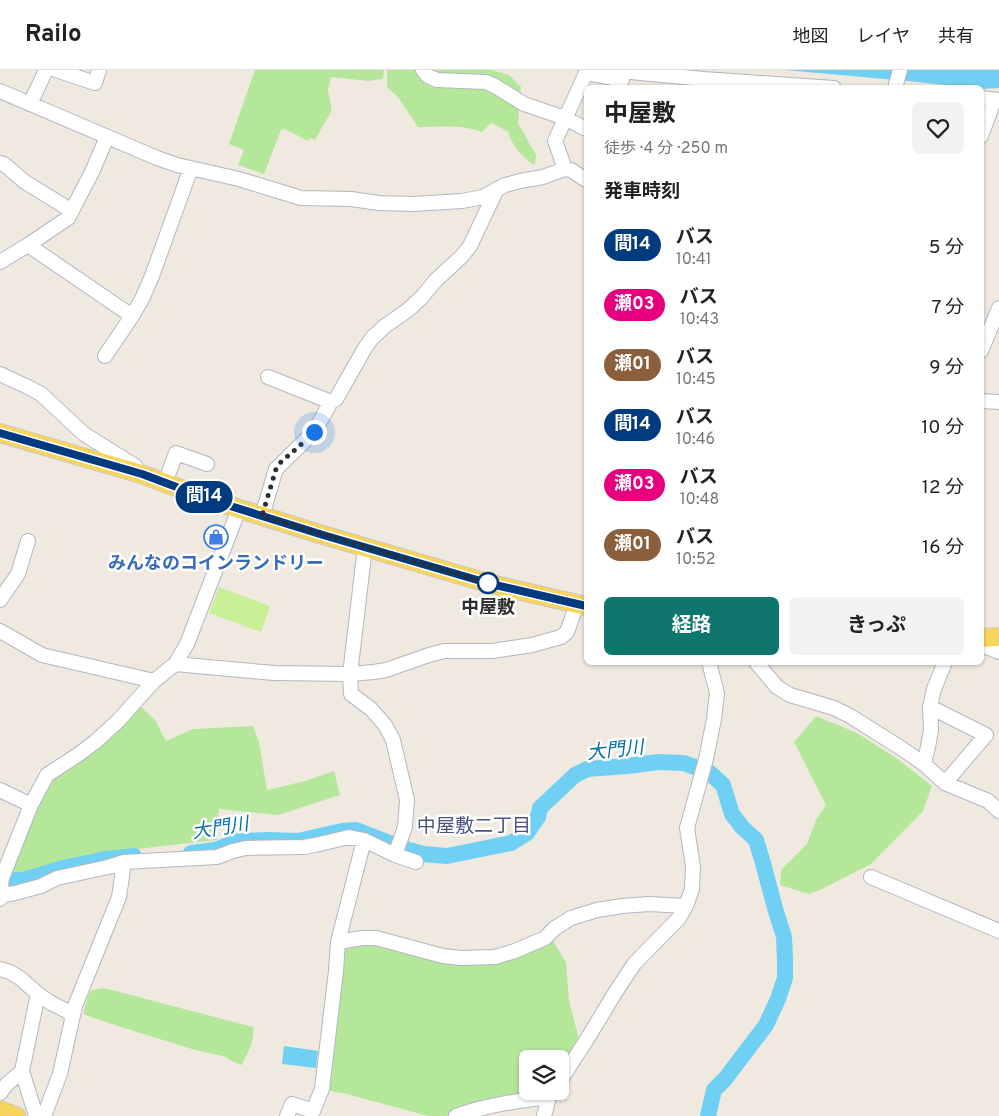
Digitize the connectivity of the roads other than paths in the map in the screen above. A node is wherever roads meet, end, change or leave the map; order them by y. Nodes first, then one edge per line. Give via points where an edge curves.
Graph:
1 (46, 70) edge
2 (56, 70) edge
3 (99, 70) edge
4 (422, 70) edge
5 (610, 70) edge
6 (900, 70) edge
7 (663, 85) edge
8 (791, 85) edge
9 (895, 85) edge
10 (0, 91) edge
11 (991, 103) edge
12 (30, 104) junction
13 (565, 118) junction
14 (984, 126) edge
15 (584, 128) edge
16 (107, 137) junction
17 (0, 163) edge
18 (191, 168) junction
19 (565, 169) junction
20 (584, 179) edge
21 (496, 191) junction
22 (72, 211) junction
23 (28, 245) junction
24 (0, 262) edge
25 (999, 308) edge
26 (132, 316) junction
27 (984, 335) edge
28 (105, 356) dead end
29 (0, 374) edge
30 (268, 377) dead end
31 (984, 401) edge
32 (331, 402) junction
33 (999, 402) edge
34 (0, 433) edge
35 (199, 465) dead end
36 (142, 474) junction
37 (165, 483) junction
38 (239, 508) junction
39 (262, 516) junction
40 (28, 541) dead end
41 (365, 547) junction
42 (0, 600) edge
43 (582, 605) edge
44 (0, 631) edge
45 (999, 636) edge
46 (984, 638) edge
47 (984, 646) edge
48 (999, 652) edge
49 (175, 664) junction
50 (710, 665) edge
51 (759, 665) edge
52 (944, 665) edge
53 (350, 674) junction
54 (154, 681) junction
55 (930, 707) junction
56 (924, 764) junction
57 (945, 783) junction
58 (0, 790) edge
59 (31, 805) junction
60 (999, 811) edge
61 (364, 840) junction
62 (397, 850) junction
63 (124, 862) junction
64 (416, 862) dead end
65 (871, 877) dead end
66 (1, 889) edge
67 (686, 906) junction
68 (998, 929) edge
69 (338, 942) junction
70 (0, 969) edge
71 (38, 994) junction
72 (73, 1014) junction
73 (569, 1067) edge
74 (22, 1071) junction
75 (0, 1093) edge
76 (519, 1100) edge
77 (549, 1100) edge
78 (0, 1110) edge
79 (16, 1116) edge
80 (36, 1116) edge
81 (44, 1116) edge
82 (287, 1116) edge
83 (456, 1116) edge
84 (544, 1116) edge

1 - 12 street
2 - 3 street via 95,83
4 - 13 street via 437,80 486,82 524,104
5 - 8 street
6 - 9 street
7 - 13 street via 586,73
10 - 12 street
11 - 14 street
12 - 16 street
13 - 15 street
13 - 19 street via 555,142
16 - 18 street via 177,166
16 - 22 street
17 - 22 street
18 - 21 street via 308,199 414,204 462,201
18 - 26 street via 152,276
19 - 20 street
19 - 21 street via 505,185
21 - 32 street via 470,246 421,298 372,338 336,399
22 - 23 street via 68,218
23 - 24 street
23 - 26 street
25 - 27 street
26 - 28 street
29 - 36 street via 41,394 84,434
30 - 32 street
31 - 33 street
32 - 39 street via 314,432 276,469
34 - 36 main road
35 - 37 street via 176,453
36 - 37 main road
37 - 38 main road
38 - 39 main road
38 - 49 street via 187,644
39 - 41 main road
40 - 42 street via 18,574
41 - 43 main road via 491,584
41 - 53 street
43 - 53 street via 561,637 492,652 444,651 386,670
44 - 54 street via 42,655
45 - 46 main road
47 - 48 street
49 - 53 street via 274,673
49 - 54 street
50 - 67 street via 717,693 703,770 687,828 693,867 692,889
51 - 56 street via 777,687 790,695 850,716
52 - 55 street
53 - 62 street via 351,694 371,709 393,740 407,800 405,827
54 - 59 street via 96,742 47,775
55 - 56 street via 931,730
55 - 57 street via 986,735
56 - 57 street
57 - 60 street via 988,801
58 - 59 street
59 - 66 street
61 - 62 street
61 - 63 street via 349,837 304,847 246,848 217,857
61 - 69 street
62 - 64 street
63 - 66 street via 57,878 15,893
63 - 72 street via 119,897
65 - 68 street
67 - 69 street via 649,904 597,910 571,918 545,938 495,957 443,956 376,938
67 - 73 street via 634,964
69 - 82 street via 322,1089 314,1111 292,1104
70 - 71 street via 20,978
71 - 72 street
71 - 74 street
72 - 81 street via 60,1074
74 - 75 street
74 - 80 street
76 - 83 street
77 - 84 street
78 - 79 main road

